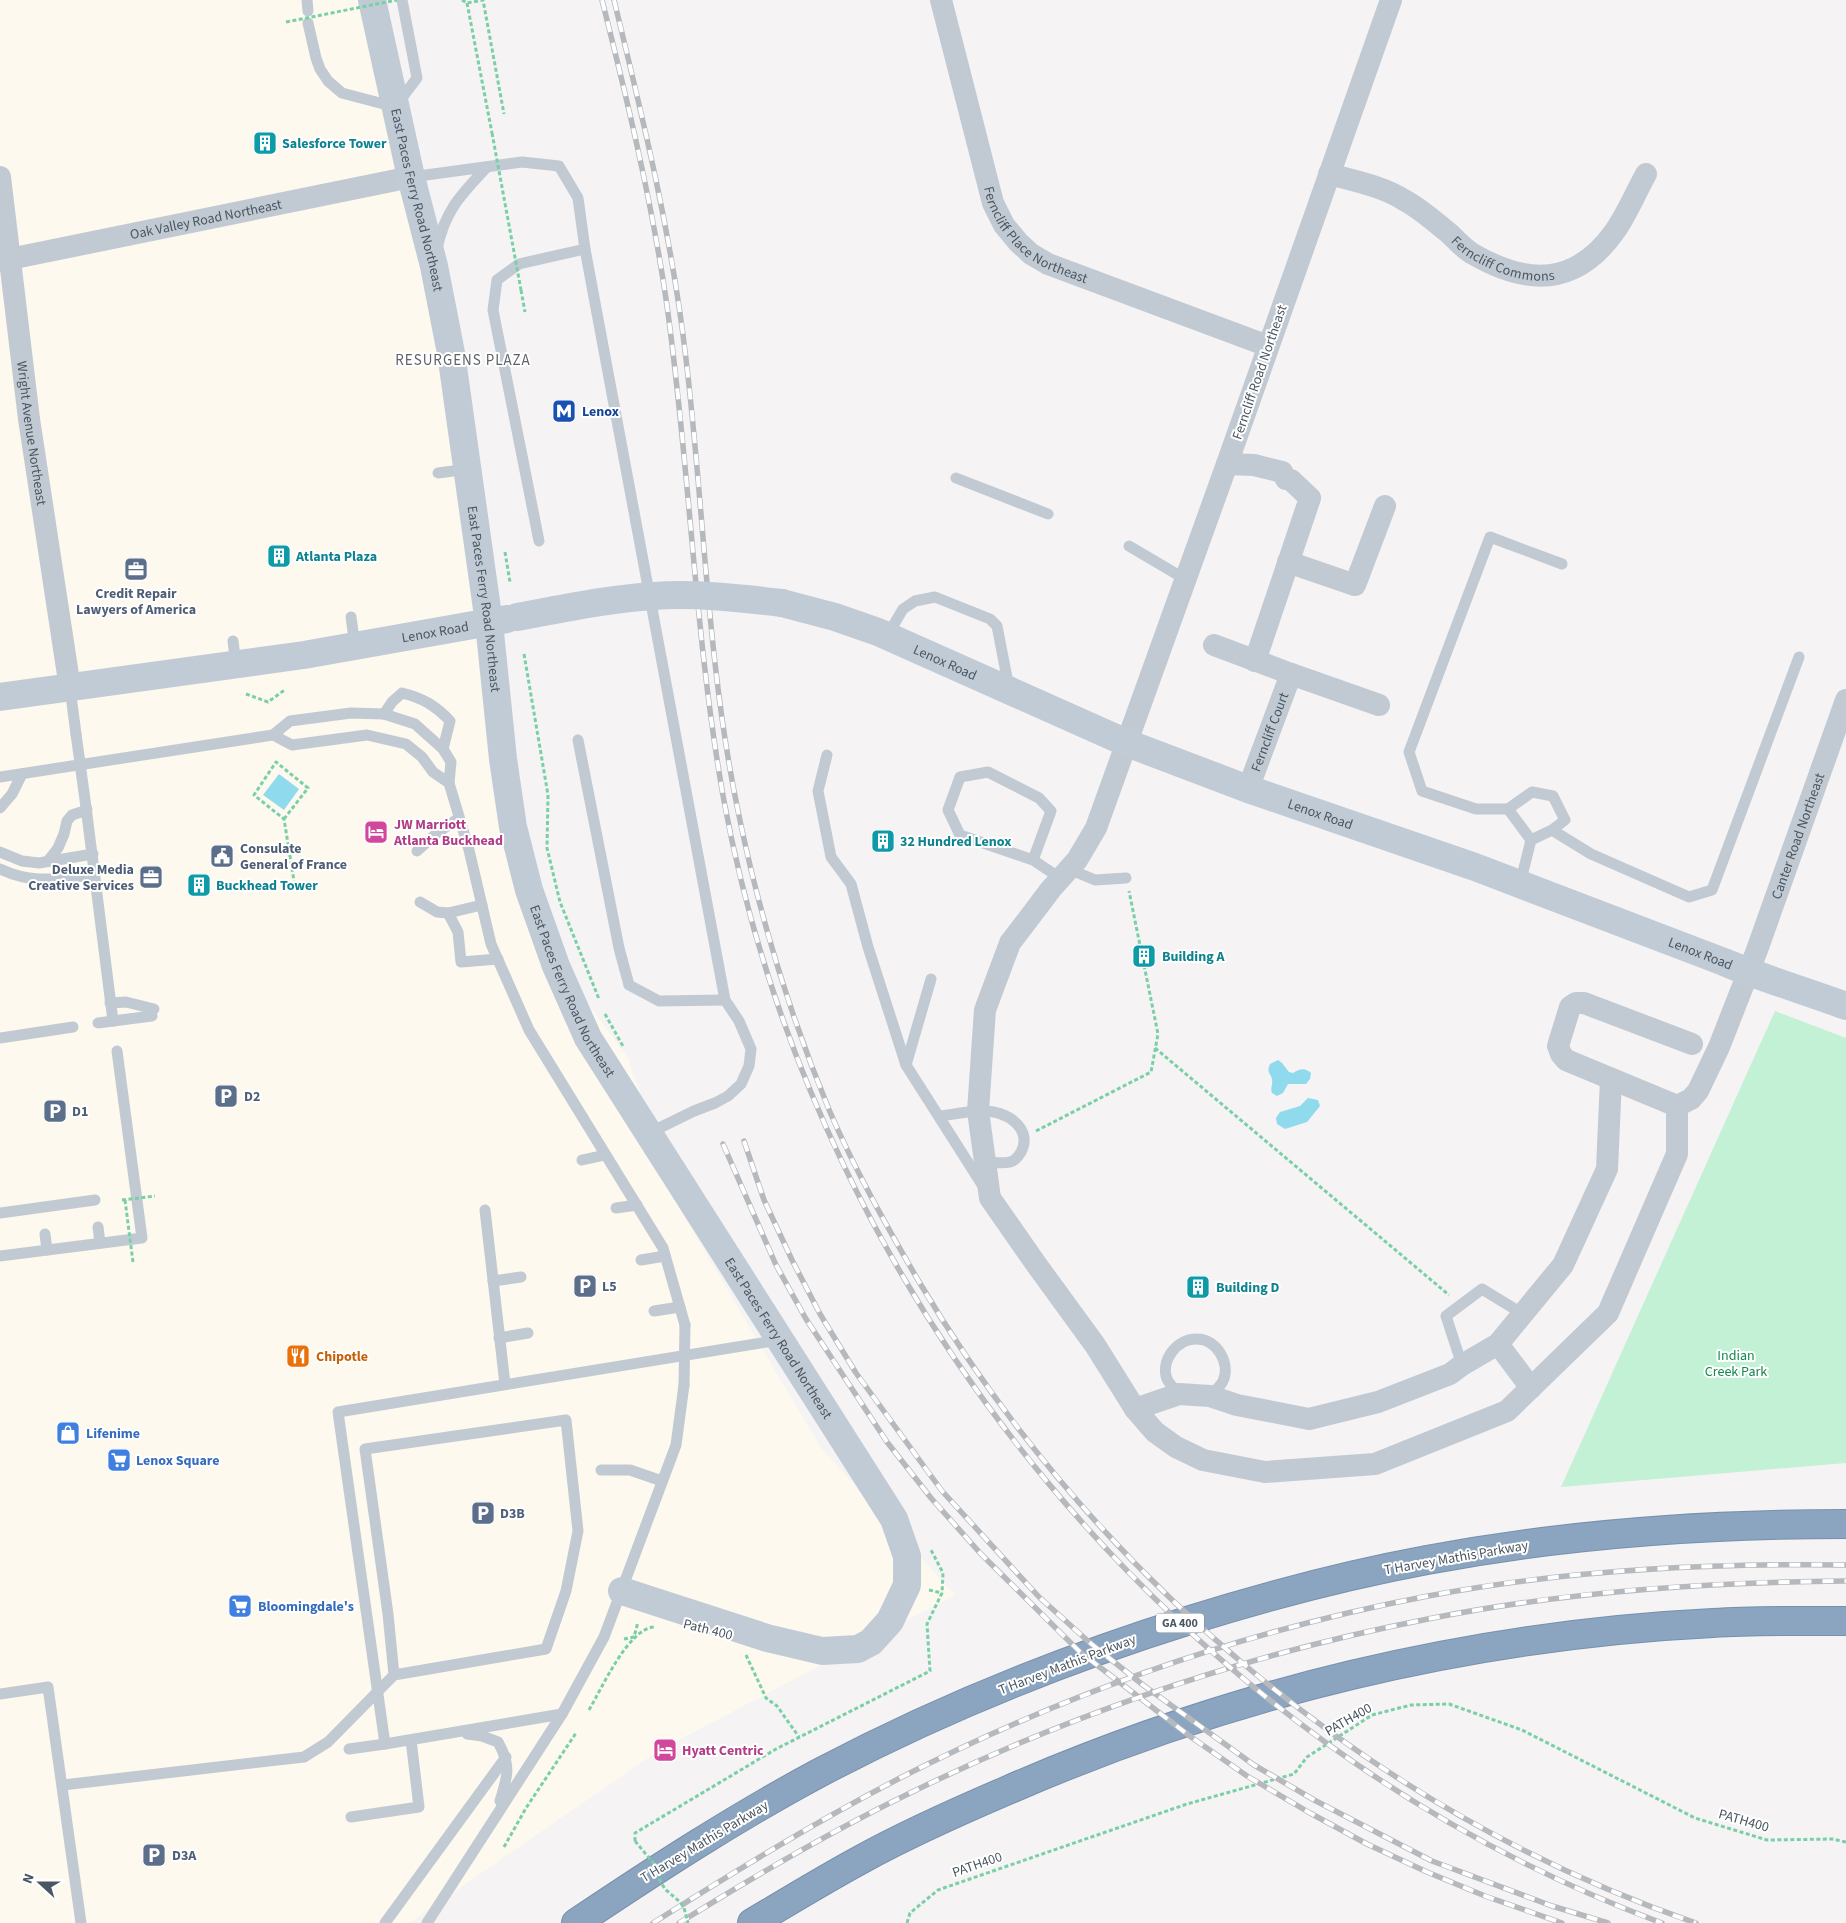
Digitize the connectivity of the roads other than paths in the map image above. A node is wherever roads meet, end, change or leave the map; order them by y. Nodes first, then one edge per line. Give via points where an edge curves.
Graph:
1 (372, 0) edge
2 (402, 0) edge
3 (941, 0) edge
4 (1391, 0) edge
5 (308, 23) dead end
6 (395, 107) junction
7 (487, 167) junction
8 (1329, 174) junction
9 (1646, 174) dead end
10 (0, 177) edge
11 (411, 177) junction
12 (585, 248) junction
13 (5, 260) edge
14 (434, 266) junction
15 (1268, 346) junction
16 (468, 469) junction
17 (1224, 471) junction
18 (438, 473) dead end
19 (956, 478) dead end
20 (1386, 506) dead end
21 (1048, 514) dead end
22 (539, 541) dead end
23 (1129, 546) dead end
24 (1288, 562) junction
25 (1562, 564) dead end
26 (1185, 579) junction
27 (351, 616) dead end
28 (489, 623) junction
29 (887, 636) junction
30 (1214, 645) dead end
31 (355, 646) junction
32 (1799, 657) dead end
33 (1255, 660) junction
34 (1291, 674) junction
35 (70, 688) junction
36 (1009, 690) junction
37 (0, 697) edge
38 (1846, 700) edge
39 (1379, 705) dead end
40 (384, 714) junction
41 (273, 735) junction
42 (578, 740) dead end
43 (1127, 743) junction
44 (444, 749) junction
45 (827, 755) dead end
46 (22, 774) junction
47 (0, 777) edge
48 (449, 783) junction
49 (1248, 789) junction
50 (0, 808) edge
51 (86, 809) junction
52 (1508, 809) junction
53 (459, 818) junction
54 (1552, 830) junction
55 (1531, 840) junction
56 (416, 851) dead end
57 (0, 852) edge
58 (93, 854) junction
59 (1033, 860) junction
60 (48, 862) junction
61 (0, 869) edge
62 (1065, 873) junction
63 (95, 875) junction
64 (1126, 878) road end
65 (1520, 884) junction
66 (420, 902) dead end
67 (482, 906) junction
68 (448, 912) junction
69 (498, 959) junction
70 (1748, 972) junction
71 (932, 979) dead end
72 (725, 1000) junction
73 (110, 1004) junction
74 (1846, 1006) edge
75 (112, 1021) junction
76 (98, 1023) dead end
77 (73, 1027) dead end
78 (0, 1038) edge
79 (1692, 1044) dead end
80 (117, 1051) dead end
81 (906, 1065) junction
82 (1611, 1079) junction
83 (1677, 1106) junction
84 (978, 1111) junction
85 (940, 1116) junction
86 (649, 1133) junction
87 (605, 1155) junction
88 (582, 1160) dead end
89 (986, 1162) junction
90 (990, 1198) junction
91 (95, 1200) dead end
92 (637, 1205) junction
93 (616, 1208) dead end
94 (485, 1210) dead end
95 (0, 1213) edge
96 (98, 1227) dead end
97 (45, 1234) dead end
98 (100, 1244) junction
99 (47, 1250) junction
100 (0, 1256) edge
101 (665, 1256) junction
102 (641, 1260) dead end
103 (521, 1277) dead end
104 (493, 1281) junction
105 (680, 1307) junction
106 (654, 1311) dead end
107 (1523, 1314) junction
108 (528, 1333) dead end
109 (500, 1338) junction
110 (779, 1340) junction
111 (1498, 1344) junction
112 (1462, 1365) junction
113 (505, 1384) junction
114 (1531, 1388) junction
115 (1180, 1394) junction
116 (1210, 1396) junction
117 (1135, 1409) junction
118 (601, 1470) dead end
119 (662, 1481) junction
120 (1846, 1524) edge
121 (622, 1592) junction
122 (1846, 1621) edge
123 (394, 1675) junction
124 (0, 1694) edge
125 (562, 1714) junction
126 (456, 1732) junction
127 (411, 1740) junction
128 (385, 1744) junction
129 (349, 1749) dead end
130 (506, 1757) junction
131 (63, 1785) junction
132 (495, 1816) junction
133 (351, 1817) dead end
134 (81, 1923) edge
135 (385, 1923) edge
136 (427, 1923) edge
137 (576, 1923) edge
138 (752, 1923) edge

1 - 6 street, East Paces Ferry Road Northeast
2 - 6 lane via 417,78
3 - 15 street, Ferncliff Place Northeast via 989,190 1004,225 1018,242 1048,264
4 - 8 street, Ferncliff Road Northeast
5 - 6 lane via 316,58 328,82 342,93
6 - 11 street, East Paces Ferry Road Northeast
7 - 11 lane
7 - 12 lane via 522,162 559,166 578,198
7 - 14 lane via 456,200 441,230
8 - 9 street, Ferncliff Commons via 1372,185 1403,199 1432,219 1471,254 1516,273 1549,277 1582,264 1596,253 1616,230
8 - 15 street, Ferncliff Road Northeast
10 - 13 street, Wright Avenue Northeast
11 - 13 street, Oak Valley Road Northeast
11 - 14 street, East Paces Ferry Road Northeast
12 - 22 lane via 519,264 497,280 494,310
12 - 72 lane
13 - 35 street, Wright Avenue Northeast
14 - 16 street, East Paces Ferry Road Northeast via 452,353
15 - 17 street, Ferncliff Road Northeast
16 - 18 lane
16 - 28 street, East Paces Ferry Road Northeast
17 - 24 street via 1244,472 1278,482 1291,480 1310,498
17 - 26 street, Ferncliff Road Northeast
19 - 21 lane
20 - 24 street via 1355,585
23 - 26 lane
24 - 33 street
25 - 52 lane via 1490,536 1410,752 1422,792 1476,809
26 - 43 street, Ferncliff Road Northeast
27 - 31 lane
28 - 29 street, Lenox Road, bridge via 606,601 654,596 719,596 782,603 835,617
28 - 31 street, Lenox Road
28 - 86 street, East Paces Ferry Road Northeast via 513,827 529,890 556,966 588,1038
29 - 36 street, Lenox Road
29 - 36 lane via 903,609 935,597 990,618 997,626
30 - 33 street, Ferncliff Court
31 - 35 street, Lenox Road via 234,653
32 - 54 lane via 1712,890 1689,897 1591,854
33 - 34 street, Ferncliff Court
34 - 39 street, Ferncliff Court
34 - 49 street, Ferncliff Court
35 - 37 street, Lenox Road
35 - 51 lane, bridge
36 - 43 street, Lenox Road
38 - 70 street, Canter Road Northeast
40 - 41 lane via 351,713 290,720
40 - 44 lane via 415,724
40 - 44 lane via 402,693 420,697 438,708 450,721
41 - 46 lane
41 - 48 lane via 292,746 367,735 406,744 433,772
42 - 72 lane via 629,985 659,1001
43 - 49 street, Lenox Road
43 - 62 street, Ferncliff Road Northeast via 1096,828 1077,860
44 - 48 lane via 451,762
45 - 81 lane via 818,791 831,857 851,884
46 - 47 lane
46 - 50 lane
48 - 53 lane
49 - 65 street, Lenox Road
51 - 58 lane
51 - 60 lane via 66,821 58,848
52 - 54 lane via 1532,792 1553,796 1565,820
52 - 55 lane
53 - 56 lane
53 - 67 lane
54 - 55 lane
55 - 65 lane
57 - 60 lane via 22,861
58 - 60 lane
58 - 63 lane
59 - 59 lane via 960,835 948,810 960,777 988,772 1039,798 1051,811
59 - 62 lane
61 - 63 lane via 29,880
62 - 64 lane via 1095,880
62 - 84 street, Ferncliff Road Northeast via 1010,943 985,1010
63 - 73 lane
65 - 70 street, Lenox Road
66 - 68 lane via 437,912
67 - 68 lane
67 - 69 lane
68 - 69 lane via 458,932 457,962
69 - 87 lane via 528,1030
70 - 74 street, Lenox Road
70 - 83 street, Canter Road Northeast via 1698,1091
71 - 81 lane
72 - 86 lane via 751,1048 749,1066 741,1084 715,1103
73 - 75 lane
73 - 75 lane via 126,1002 153,1012
75 - 76 lane
77 - 78 lane
79 - 82 street via 1576,1003 1570,1007 1558,1046 1560,1054 1566,1060
80 - 98 lane via 142,1238
81 - 85 lane
82 - 83 street
82 - 107 street via 1607,1169 1563,1265
83 - 114 street via 1677,1154 1608,1313
84 - 85 lane
84 - 89 street, Ferncliff Road Northeast
84 - 89 lane via 1001,1114 1015,1121 1025,1137 1017,1159
85 - 90 lane
86 - 110 street, East Paces Ferry Road Northeast
87 - 88 lane
87 - 92 lane
89 - 90 street, Ferncliff Road Northeast
90 - 117 street via 1095,1345
91 - 95 lane
92 - 93 lane
92 - 101 lane
94 - 104 lane
96 - 98 lane
97 - 99 lane
98 - 99 lane
99 - 100 lane
101 - 102 lane
101 - 105 lane
103 - 104 lane
104 - 109 lane
105 - 106 lane
105 - 119 lane, bridge via 685,1325 684,1385 676,1445
107 - 111 street
107 - 112 lane via 1482,1289 1446,1316
108 - 109 lane
109 - 113 lane
110 - 113 lane
110 - 121 street, East Paces Ferry Road Northeast via 894,1519 907,1556 907,1585 890,1621 871,1642 858,1649 822,1651 767,1638
111 - 112 street
111 - 114 street
112 - 116 street via 1450,1374 1378,1402 1309,1419 1236,1405
113 - 128 lane via 338,1412
114 - 117 street via 1507,1411 1375,1464 1265,1472 1203,1460 1176,1447 1156,1432
115 - 116 street
115 - 116 lane via 1167,1379 1167,1360 1178,1344 1197,1338 1215,1345 1225,1362 1223,1382
115 - 117 street
118 - 119 lane via 630,1470
119 - 121 lane
120 - 137 highway, T Harvey Mathis Parkway / GA 400 via 1656,1530 1497,1548 1425,1560 1282,1592 1146,1634 1013,1683 818,1774 695,1845
121 - 125 lane via 604,1637
122 - 138 highway via 1714,1622 1578,1634 1443,1655 1307,1685 1111,1747 1049,1772 863,1858
123 - 123 lane via 546,1649 566,1591 578,1531 566,1420 365,1449
123 - 131 lane via 328,1742 304,1757
124 - 131 lane via 48,1687
125 - 126 lane
125 - 132 lane
126 - 127 lane
126 - 130 lane via 498,1742
127 - 128 lane
127 - 133 lane via 420,1807
128 - 129 lane
130 - 132 lane via 506,1782
130 - 135 lane
131 - 134 lane
132 - 136 lane

